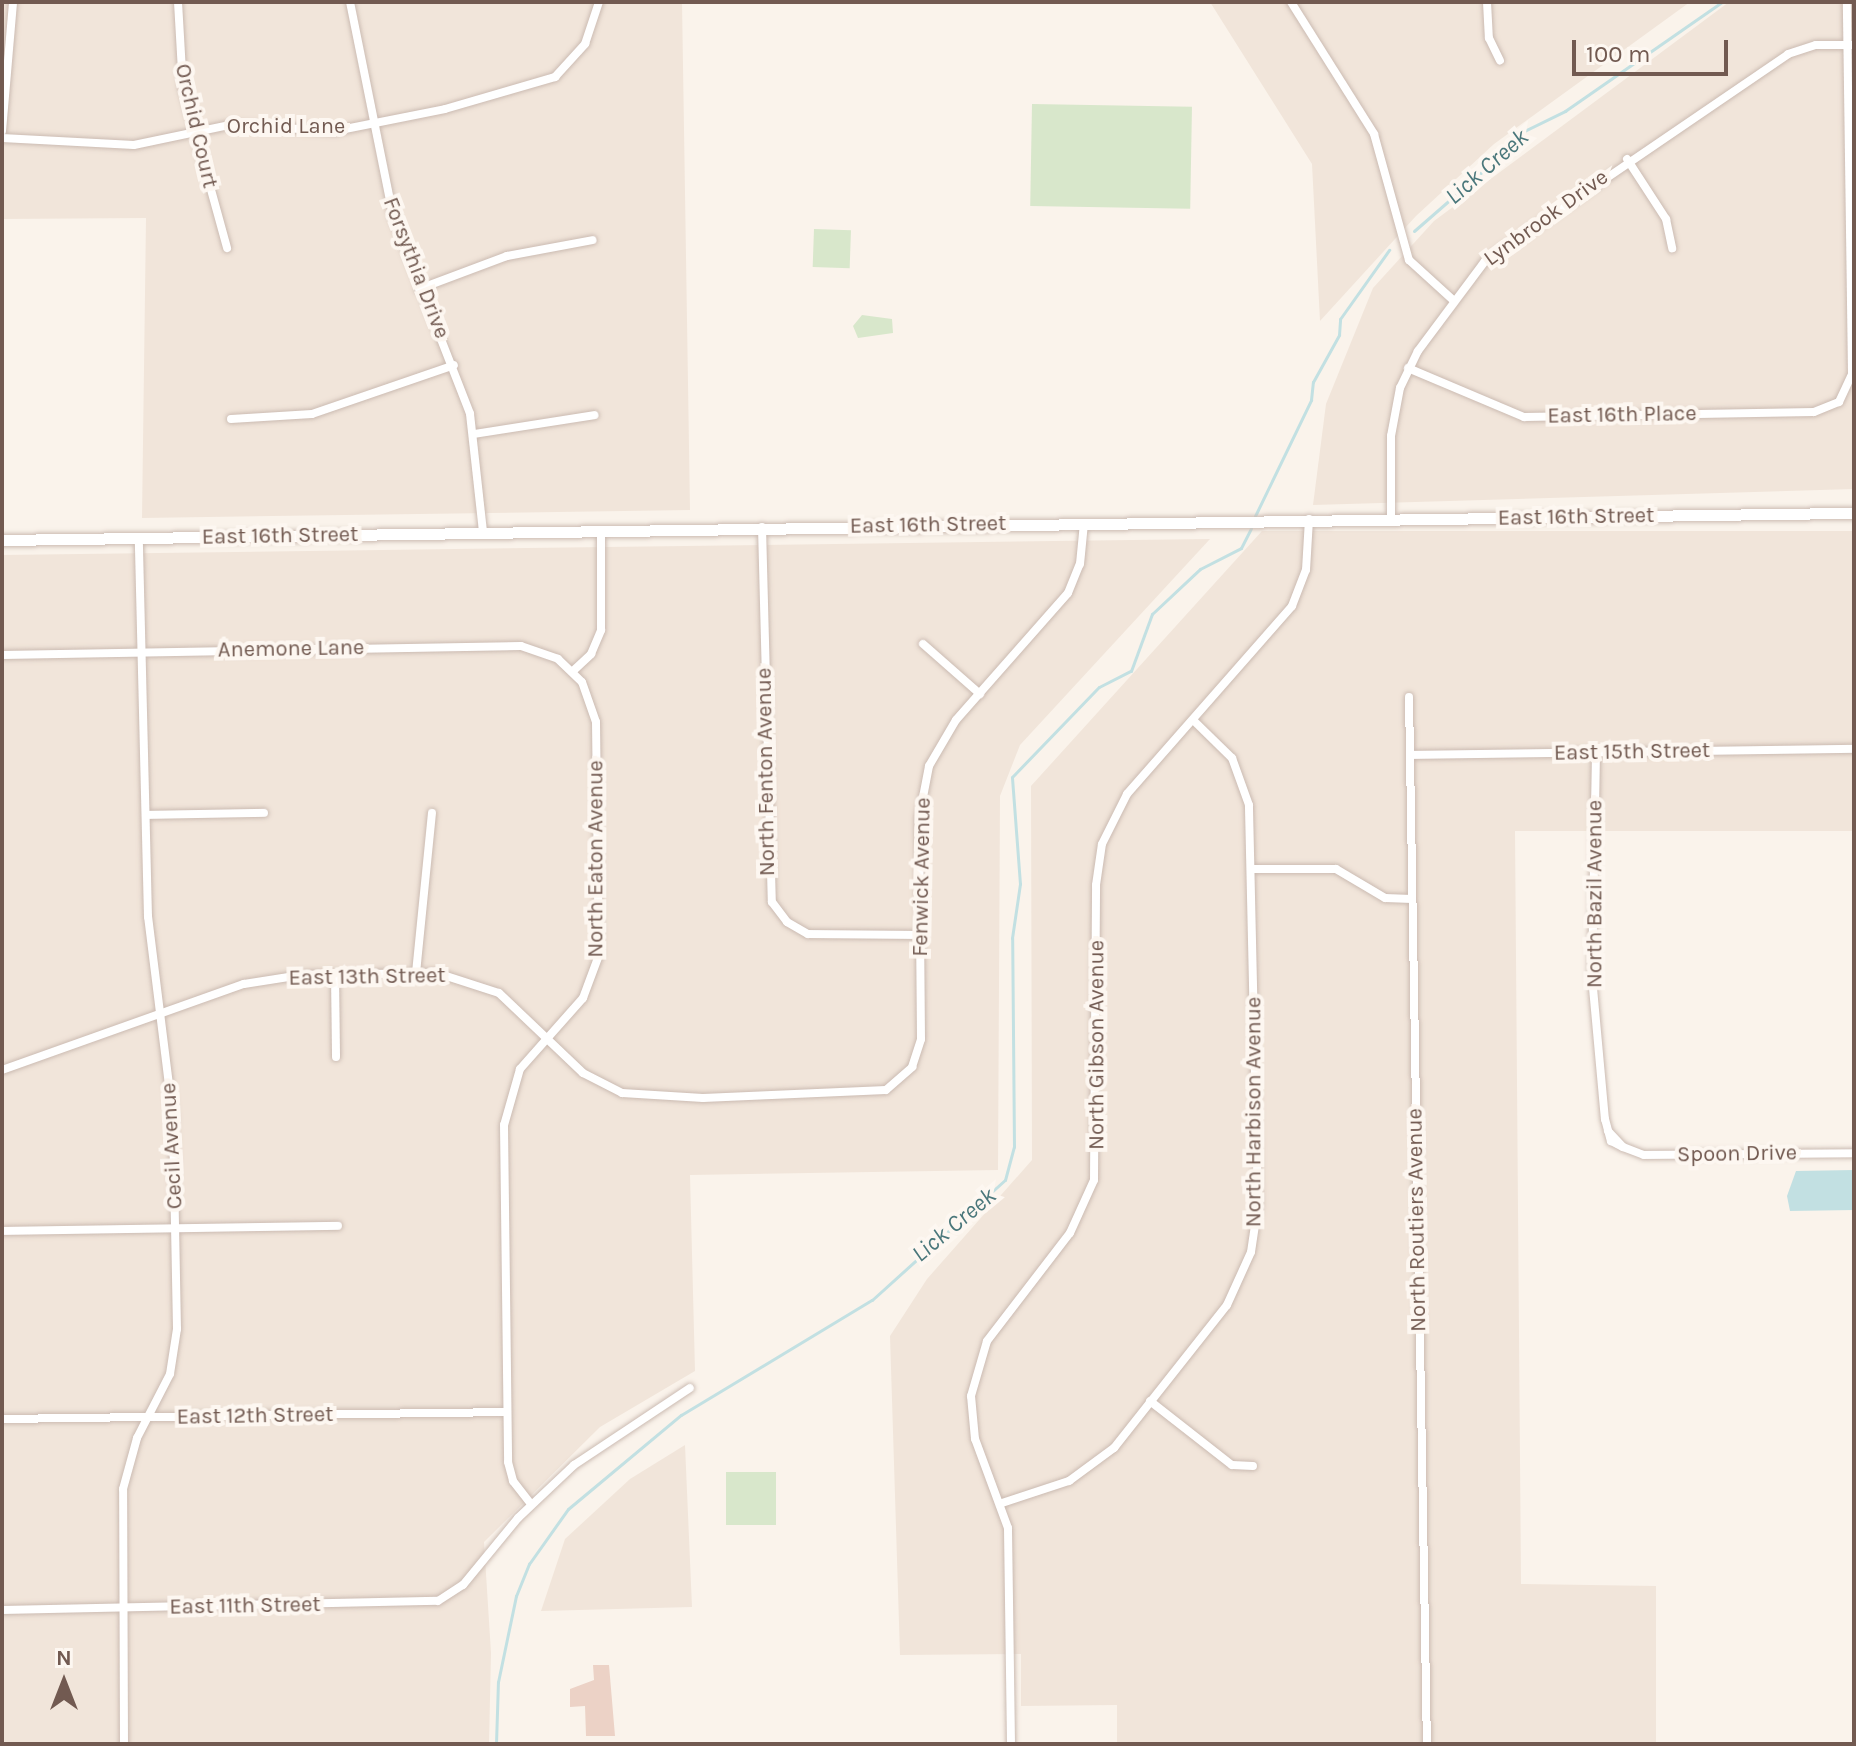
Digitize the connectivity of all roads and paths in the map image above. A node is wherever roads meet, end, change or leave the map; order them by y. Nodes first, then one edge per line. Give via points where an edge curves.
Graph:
1 (13, 2) edge
2 (178, 2) edge
3 (350, 2) edge
4 (599, 2) edge
5 (1487, 2) edge
6 (1847, 2) edge
7 (1296, 3) edge
8 (1851, 45) edge
9 (1500, 61) dead end
10 (371, 124) junction
11 (2, 131) edge
12 (194, 133) junction
13 (2, 138) edge
14 (1627, 159) junction
15 (593, 240) dead end
16 (227, 248) dead end
17 (1672, 248) dead end
18 (419, 289) junction
19 (1454, 301) junction
20 (454, 365) junction
21 (1408, 368) junction
22 (595, 415) dead end
23 (231, 419) dead end
24 (474, 434) junction
25 (1854, 513) edge
26 (1309, 519) junction
27 (1391, 519) junction
28 (1084, 523) junction
29 (762, 527) junction
30 (601, 530) junction
31 (483, 532) junction
32 (139, 538) junction
33 (2, 540) edge
34 (923, 644) dead end
35 (142, 652) junction
36 (2, 655) edge
37 (573, 671) junction
38 (980, 694) junction
39 (1409, 697) dead end
40 (1193, 720) junction
41 (1854, 749) edge
42 (1596, 752) junction
43 (1410, 755) junction
44 (264, 813) dead end
45 (432, 813) dead end
46 (146, 815) junction
47 (1251, 869) junction
48 (1412, 899) junction
49 (920, 935) junction
50 (416, 973) junction
51 (335, 974) junction
52 (160, 1015) junction
53 (547, 1038) junction
54 (336, 1057) dead end
55 (2, 1070) edge
56 (896, 1084) joint
57 (1623, 1147) joint
58 (1854, 1153) edge
59 (338, 1226) dead end
60 (176, 1228) junction
61 (2, 1231) edge
62 (690, 1388) dead end
63 (1150, 1401) junction
64 (507, 1412) junction
65 (148, 1417) junction
66 (2, 1419) edge
67 (1253, 1466) dead end
68 (1002, 1503) junction
69 (531, 1504) junction
70 (123, 1608) junction
71 (2, 1610) edge
72 (124, 1744) edge
73 (1011, 1744) edge
74 (1427, 1744) edge

1 - 11 street
2 - 12 street, Orchid Court via 180,74
3 - 10 street, Forsythia Drive
4 - 10 street, Orchid Lane via 587,40 564,71 528,89
5 - 9 street via 1489,38
6 - 8 street
7 - 19 street via 1374,134 1409,260
8 - 14 street, Lynbrook Drive via 1811,46 1788,54
8 - 21 street, East 16th Place via 1852,374 1842,399 1814,412 1524,417
10 - 12 street, Orchid Lane via 325,132 240,125
10 - 18 street, Forsythia Drive
12 - 13 street, Orchid Lane via 134,145
12 - 16 street, Orchid Court
14 - 17 street via 1666,219
14 - 19 street, Lynbrook Drive via 1497,249
15 - 18 street via 507,256
18 - 20 street, Forsythia Drive
19 - 21 street, Lynbrook Drive
20 - 23 street via 325,411
20 - 24 street, Forsythia Drive
21 - 27 street, Lynbrook Drive via 1391,426
22 - 24 street
24 - 31 street, Forsythia Drive
25 - 27 street, East 16th Street
26 - 27 street, East 16th Street
26 - 28 street, East 16th Street
26 - 40 street, North Gibson Avenue via 1308,561 1292,606
28 - 29 street, East 16th Street
28 - 38 street, Fenwick Avenue via 1080,564 1068,593
29 - 30 street, East 16th Street
29 - 49 street, North Fenton Avenue via 770,897 787,922 808,934
30 - 31 street, East 16th Street
30 - 37 street via 601,630 591,654
31 - 32 street, East 16th Street
32 - 33 street, East 16th Street
32 - 35 street, Cecil Avenue
34 - 38 street
35 - 36 street, Anemone Lane
35 - 37 street, Anemone Lane via 521,646 545,652
35 - 46 street, Cecil Avenue
37 - 53 street, North Eaton Avenue via 591,699 596,722 599,951 583,998
38 - 49 street, Fenwick Avenue via 945,736 923,785
39 - 43 street, North Routiers Avenue
40 - 47 street, North Harbison Avenue via 1224,747 1242,776
40 - 68 street, North Gibson Avenue via 1127,794 1102,844 1096,885 1094,1180 1070,1233 987,1341 972,1386 975,1439
41 - 42 street, East 15th Street
42 - 43 street, East 15th Street
42 - 57 street, North Bazil Avenue via 1591,950 1608,1131 1613,1144
43 - 48 street, North Routiers Avenue
44 - 46 street
45 - 50 street
46 - 52 street, Cecil Avenue via 148,917
47 - 48 street via 1336,869 1385,898
47 - 63 street, North Harbison Avenue via 1255,1239 1232,1297
48 - 74 street, North Routiers Avenue
49 - 56 street, Fenwick Avenue via 920,1044
50 - 51 street, East 13th Street
50 - 53 street, East 13th Street via 456,976 488,987
51 - 52 street, East 13th Street via 235,987
51 - 54 street
52 - 55 street, East 13th Street
52 - 60 street, Cecil Avenue via 173,1117
53 - 56 street, East 13th Street via 591,1079 642,1097 863,1095
53 - 64 street, North Eaton Avenue via 520,1069 505,1111
57 - 58 street, Spoon Drive via 1644,1155
59 - 60 street
60 - 61 street
60 - 65 street, Cecil Avenue via 176,1349
62 - 69 street, East 11th Street via 624,1427
63 - 67 street via 1232,1465
63 - 68 street, North Harbison Avenue via 1094,1466 1051,1489
64 - 65 street, East 12th Street
64 - 69 street, North Eaton Avenue via 510,1472
65 - 66 street, East 12th Street
65 - 70 street, Cecil Avenue via 123,1489
68 - 73 street, North Gibson Avenue via 1009,1543
69 - 70 street, East 11th Street via 456,1592 423,1604
70 - 71 street, East 11th Street
70 - 72 street, Cecil Avenue

